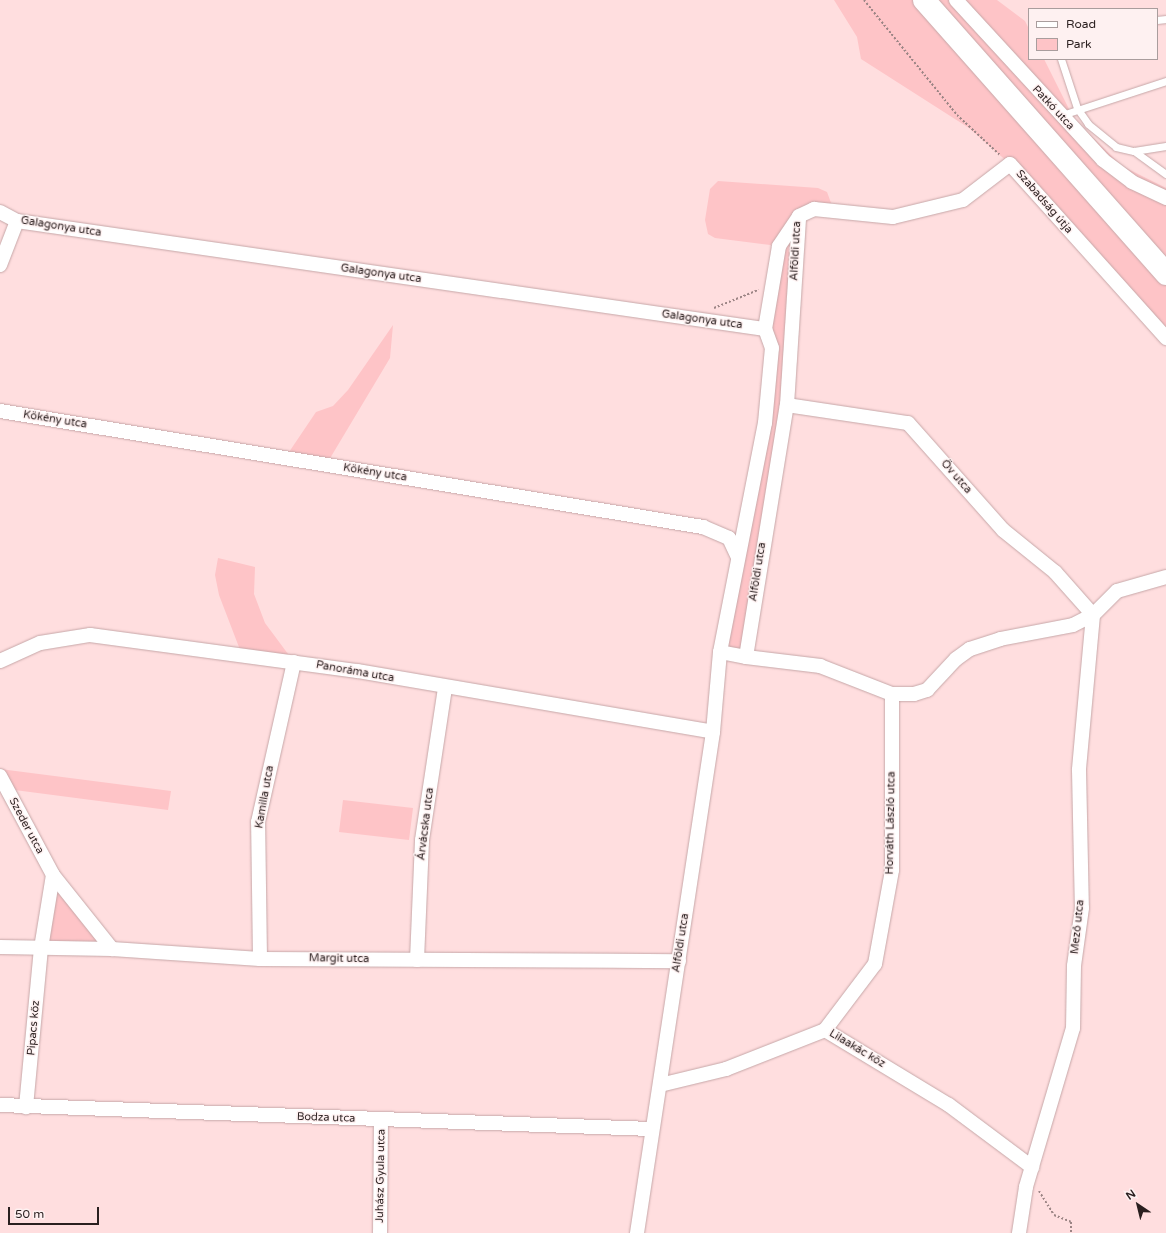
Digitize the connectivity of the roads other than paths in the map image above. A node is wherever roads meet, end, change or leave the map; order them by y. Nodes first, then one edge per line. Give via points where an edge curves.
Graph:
1 (924, 0) edge
2 (956, 0) edge
3 (1061, 60) edge
4 (1166, 81) edge
5 (1077, 108) junction
6 (1059, 116) junction
7 (1166, 146) edge
8 (1134, 152) junction
9 (1166, 174) edge
10 (1166, 198) edge
11 (0, 212) edge
12 (799, 216) junction
13 (17, 221) junction
14 (0, 265) edge
15 (1166, 274) edge
16 (764, 329) junction
17 (1166, 338) edge
18 (787, 405) junction
19 (0, 411) edge
20 (737, 555) junction
21 (1166, 577) edge
22 (1093, 615) junction
23 (720, 652) junction
24 (746, 657) junction
25 (0, 661) edge
26 (294, 662) junction
27 (445, 688) junction
28 (892, 694) junction
29 (713, 732) junction
30 (0, 776) edge
31 (53, 875) junction
32 (0, 947) edge
33 (41, 948) junction
34 (112, 949) junction
35 (260, 959) junction
36 (417, 960) junction
37 (679, 960) junction
38 (825, 1030) junction
39 (660, 1085) junction
40 (0, 1105) edge
41 (26, 1107) junction
42 (381, 1120) junction
43 (651, 1129) junction
44 (1032, 1167) junction
45 (380, 1233) edge
46 (637, 1233) edge
47 (1019, 1233) edge

1 - 15 main road
2 - 6 street, Patkó utca
3 - 5 lane
4 - 5 lane
5 - 6 lane
5 - 8 lane via 1088,124 1116,146
6 - 10 street, Patkó utca via 1114,170
7 - 8 lane
8 - 9 lane
11 - 13 street, Galagonya utca
12 - 16 street, Alföldi utca via 779,246
12 - 17 street, Szabadság útja via 814,209 893,217 963,200 1010,164
12 - 18 street, Alföldi utca
13 - 14 street
13 - 16 street, Galagonya utca
16 - 20 street, Alföldi utca via 772,348 770,388
18 - 22 street, Öv utca via 908,423 1003,530 1055,572 1082,598
18 - 24 street, Alföldi utca
19 - 20 street, Kökény utca via 703,527 729,538
20 - 23 street, Alföldi utca
21 - 22 street via 1117,591 1101,603
22 - 28 street via 1073,625 1000,639 970,650 956,659 927,690 914,694
22 - 44 street, Mező utca via 1080,770 1082,908 1074,966 1073,1028
23 - 24 street
23 - 29 street, Alföldi utca
24 - 28 street via 820,666
25 - 26 street, Panoráma utca via 40,643 90,635
26 - 27 street, Panoráma utca
26 - 35 street, Kamilla utca via 258,822
27 - 29 street, Panoráma utca
27 - 36 street, Árvácska utca via 422,840
28 - 38 street, Horváth László utca via 892,870 875,964
29 - 37 street, Alföldi utca
30 - 31 street, Szeder utca
31 - 33 street
31 - 34 street, Szeder utca
32 - 33 street, Margit utca
33 - 34 street, Margit utca
33 - 41 street, Pipacs köz
34 - 35 street, Margit utca
35 - 36 street, Margit utca
36 - 37 street, Margit utca
37 - 39 street, Alföldi utca
38 - 39 street, Lilaakác köz via 726,1070
38 - 44 street, Lilaakác köz via 949,1105
39 - 43 street, Alföldi utca
40 - 41 street, Bodza utca
41 - 42 street, Bodza utca
42 - 43 street, Bodza utca via 496,1121
42 - 45 street, Juhász Gyula utca
43 - 46 street, Alföldi utca
44 - 47 street, Mező utca

